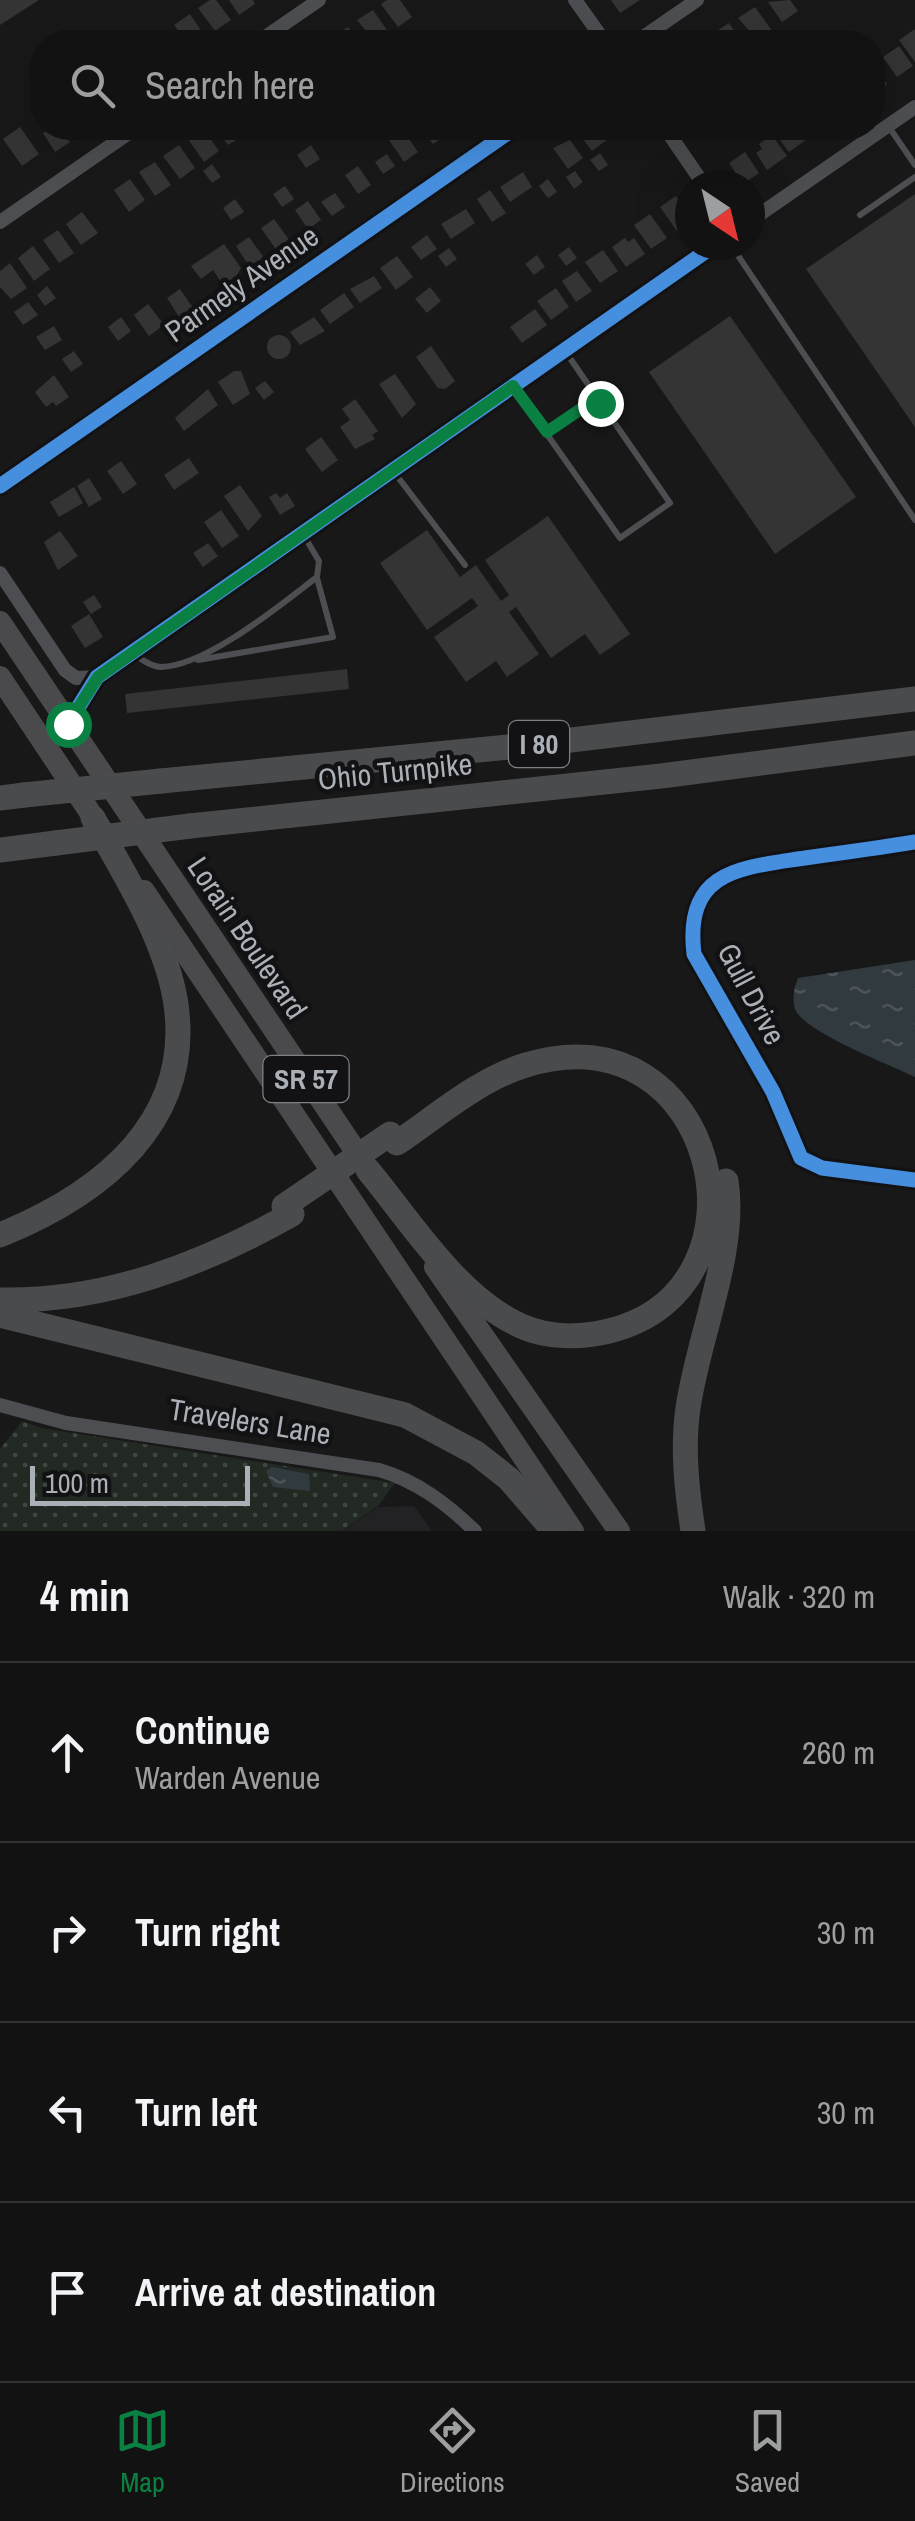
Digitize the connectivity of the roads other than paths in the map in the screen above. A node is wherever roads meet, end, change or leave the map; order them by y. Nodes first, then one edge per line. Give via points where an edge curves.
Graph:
1 (319, 0) edge
2 (575, 0) edge
3 (697, 0) edge
4 (275, 30) edge
5 (596, 30) edge
6 (653, 30) edge
7 (915, 107) edge
8 (888, 126) junction
9 (885, 128) edge
10 (119, 140) edge
11 (497, 140) edge
12 (672, 140) edge
13 (868, 140) edge
14 (915, 165) edge
15 (693, 170) edge
16 (915, 177) edge
17 (765, 212) edge
18 (860, 215) dead end
19 (0, 222) edge
20 (694, 260) edge
21 (742, 260) edge
22 (564, 350) junction
23 (513, 386) junction
24 (597, 398) junction
25 (547, 432) junction
26 (393, 471) junction
27 (0, 486) edge
28 (915, 520) edge
29 (303, 533) junction
30 (464, 565) dead end
31 (0, 573) edge
32 (317, 577) junction
33 (0, 622) edge
34 (132, 653) junction
35 (192, 662) junction
36 (0, 677) edge
37 (98, 677) junction
38 (915, 699) edge
39 (68, 724) junction
40 (915, 743) edge
41 (8, 796) edge
42 (93, 818) junction
43 (915, 842) edge
44 (0, 850) edge
45 (394, 1138) junction
46 (368, 1170) junction
47 (915, 1180) edge
48 (288, 1210) junction
49 (0, 1235) edge
50 (0, 1290) edge
51 (0, 1300) edge
52 (0, 1315) edge
53 (0, 1405) edge
54 (475, 1531) edge
55 (554, 1531) edge
56 (573, 1531) edge
57 (618, 1531) edge
58 (694, 1531) edge

1 - 4 street
2 - 5 street
3 - 6 street
7 - 8 street
8 - 9 street
8 - 14 lane
10 - 19 street
11 - 27 street, Parmely Avenue
12 - 15 street
13 - 17 street
16 - 18 lane
20 - 22 street
21 - 28 lane
22 - 23 street
22 - 24 lane
23 - 25 lane
23 - 26 street
24 - 25 lane
24 - 25 lane via 670,504 620,538
26 - 29 street
26 - 30 lane
29 - 32 lane via 319,561
29 - 34 street
31 - 37 street via 65,670 76,678
32 - 35 lane
32 - 35 lane via 333,636
33 - 39 highway, Lorain Boulevard / SR 57
34 - 35 lane via 156,668
34 - 37 street
36 - 42 highway, Lorain Boulevard / SR 57
37 - 39 street
38 - 41 highway, Ohio Turnpike / I 80, bridge via 529,746
39 - 46 highway, Lorain Boulevard / SR 57
40 - 44 highway, Ohio Turnpike / I 80, bridge
42 - 49 highway via 139,902 169,976 178,1042 174,1067 152,1119 118,1166 66,1206
42 - 56 highway, Lorain Boulevard / SR 57
43 - 47 street, Gull Drive via 736,870 702,896 692,930 698,962 765,1078 801,1158 822,1168
45 - 46 highway via 526,1065 572,1057 613,1063 663,1090 698,1134 710,1179 701,1249 676,1288 642,1318 600,1334 537,1332 479,1298
45 - 48 highway
45 - 58 highway via 503,1058 561,1044 631,1054 664,1072 692,1103 714,1139 728,1194 688,1407
46 - 57 highway, Lorain Boulevard / SR 57
48 - 50 highway via 208,1247 120,1276
48 - 51 highway via 215,1254 141,1281
52 - 55 highway via 405,1415 476,1453
53 - 54 street, Travelers Lane via 66,1423 379,1470 432,1494

